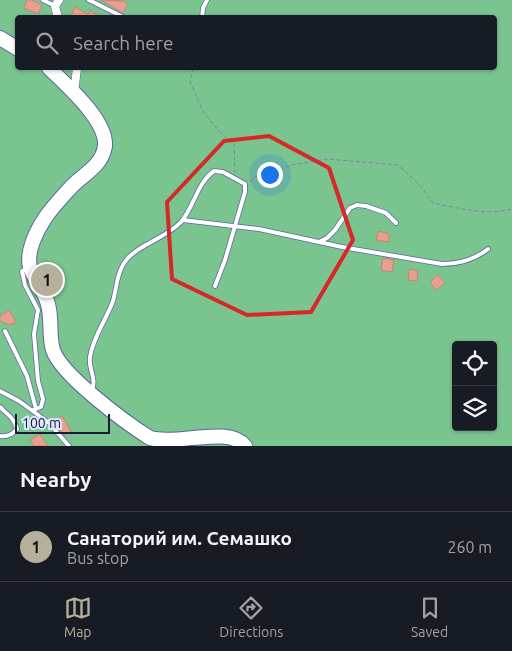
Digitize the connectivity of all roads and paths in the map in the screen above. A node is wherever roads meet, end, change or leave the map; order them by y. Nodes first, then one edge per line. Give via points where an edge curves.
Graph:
1 (43, 0) edge
2 (89, 0) edge
3 (207, 0) edge
4 (57, 3) edge
5 (119, 15) edge
6 (202, 15) edge
7 (0, 38) edge
8 (15, 47) edge
9 (51, 70) edge
10 (77, 70) edge
11 (193, 70) edge
12 (74, 94) junction
13 (235, 179) junction
14 (245, 184) junction
15 (512, 209) edge
16 (183, 220) junction
17 (396, 223) dead end
18 (234, 226) junction
19 (318, 242) junction
20 (488, 249) dead end
21 (30, 267) junction
22 (215, 286) dead end
23 (5, 331) dead end
24 (0, 391) edge
25 (90, 394) junction
26 (0, 407) edge
27 (34, 410) junction
28 (0, 436) edge
29 (69, 446) edge
30 (245, 446) edge

1 - 4 lane
2 - 5 lane
3 - 6 lane
7 - 8 highway
9 - 12 highway
10 - 12 street
11 - 13 path via 190,82 204,113 220,134 234,144
12 - 21 highway via 98,121 104,146 99,163 74,184 45,218 34,236
13 - 14 lane
13 - 16 lane via 219,171 210,174
14 - 15 path via 254,177 292,164 327,159 398,165 433,203 482,212
14 - 18 lane
16 - 18 lane
16 - 25 lane via 129,257 123,265 90,358 94,380
17 - 19 lane via 386,213 357,205 350,208 327,238
18 - 19 lane
18 - 22 lane
19 - 20 lane via 442,264 457,264
21 - 25 highway via 51,313 52,347 56,357
21 - 27 lane via 22,271 25,285 38,310 34,334 43,400 41,407
23 - 27 lane via 27,376
24 - 27 lane
25 - 30 highway via 158,442 232,437
26 - 28 lane via 17,429 13,434
27 - 29 lane

